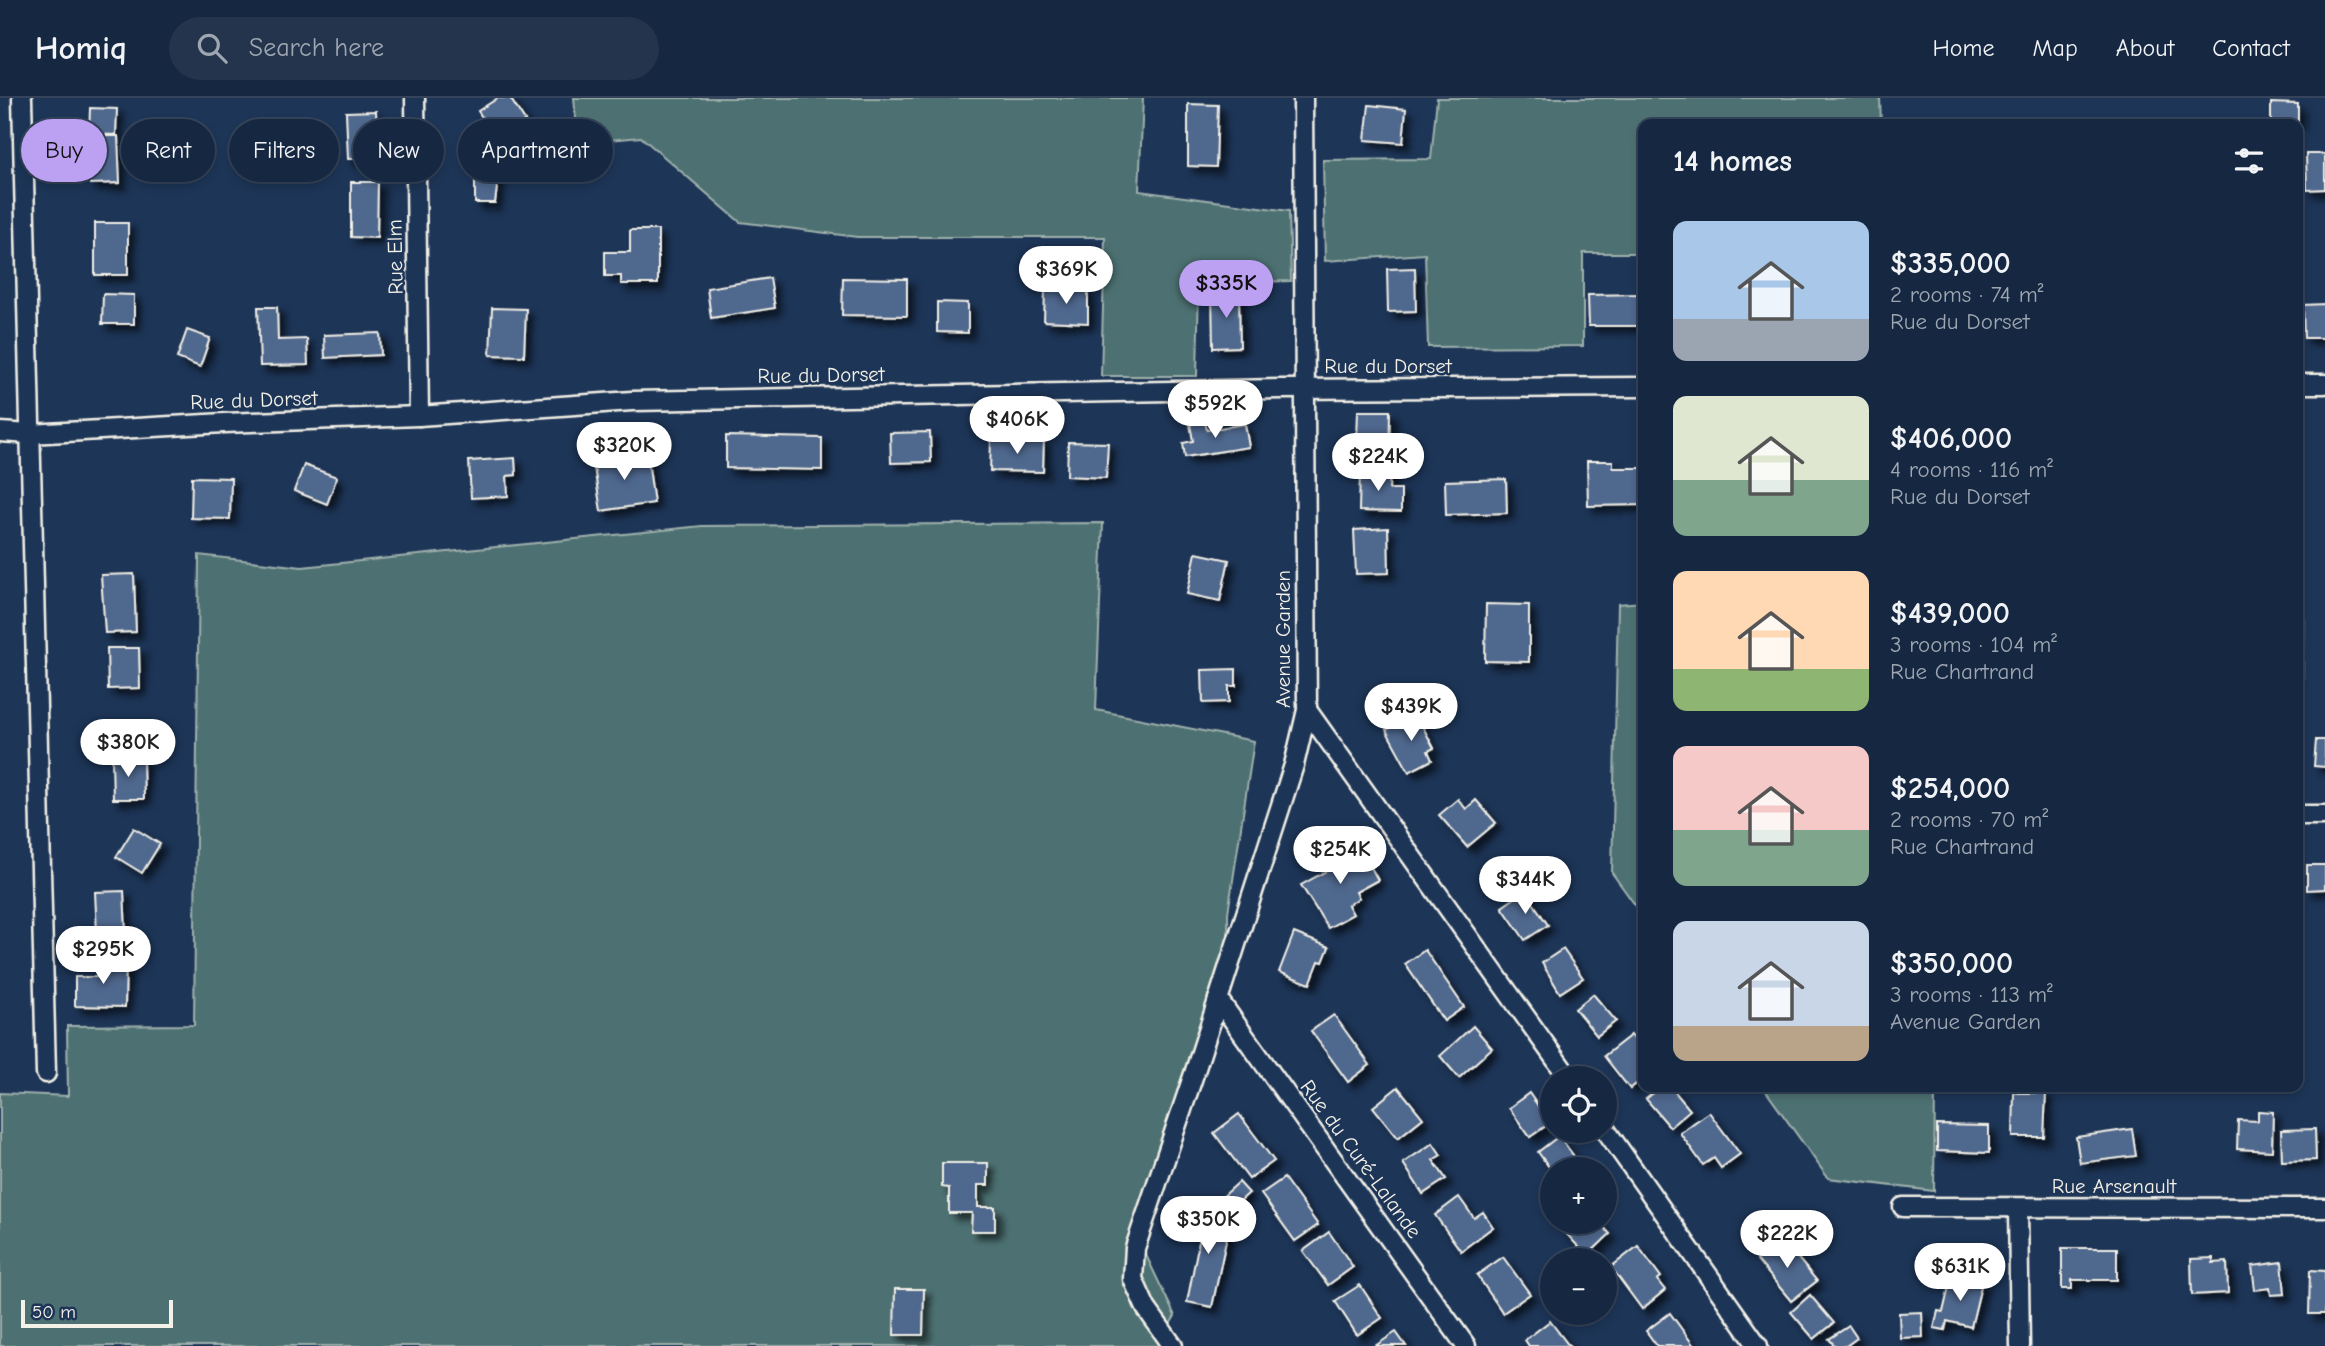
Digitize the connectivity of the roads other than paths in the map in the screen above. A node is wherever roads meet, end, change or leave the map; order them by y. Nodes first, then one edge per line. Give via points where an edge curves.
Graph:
1 (22, 98) edge
2 (415, 98) edge
3 (1303, 98) edge
4 (2303, 384) edge
5 (2325, 384) edge
6 (1638, 387) edge
7 (1306, 389) junction
8 (419, 416) junction
9 (0, 432) edge
10 (30, 434) junction
11 (1307, 710) junction
12 (2303, 815) edge
13 (2325, 815) edge
14 (1218, 999) junction
15 (1560, 1066) edge
16 (46, 1073) dead end
17 (1615, 1143) edge
18 (1903, 1207) dead end
19 (2018, 1209) junction
20 (2325, 1209) edge
21 (1173, 1346) edge
22 (1466, 1346) edge
23 (1758, 1346) edge
24 (2020, 1346) edge

1 - 10 street
2 - 8 street, Rue Elm
3 - 7 street, Avenue Garden
4 - 5 street
6 - 7 street, Rue du Dorset
7 - 8 street, Rue du Dorset via 632,401
7 - 11 street, Avenue Garden
8 - 10 street, Rue du Dorset
9 - 10 street, Rue du Dorset
10 - 16 street
11 - 14 street, Avenue Garden via 1294,765
11 - 15 street
12 - 13 street
14 - 21 street, Avenue Garden via 1135,1248 1133,1279 1146,1308
14 - 22 street, Rue du Curé-Lalande
17 - 23 street
18 - 19 street, Rue Arsenault
19 - 20 street, Rue Arsenault
19 - 24 street

